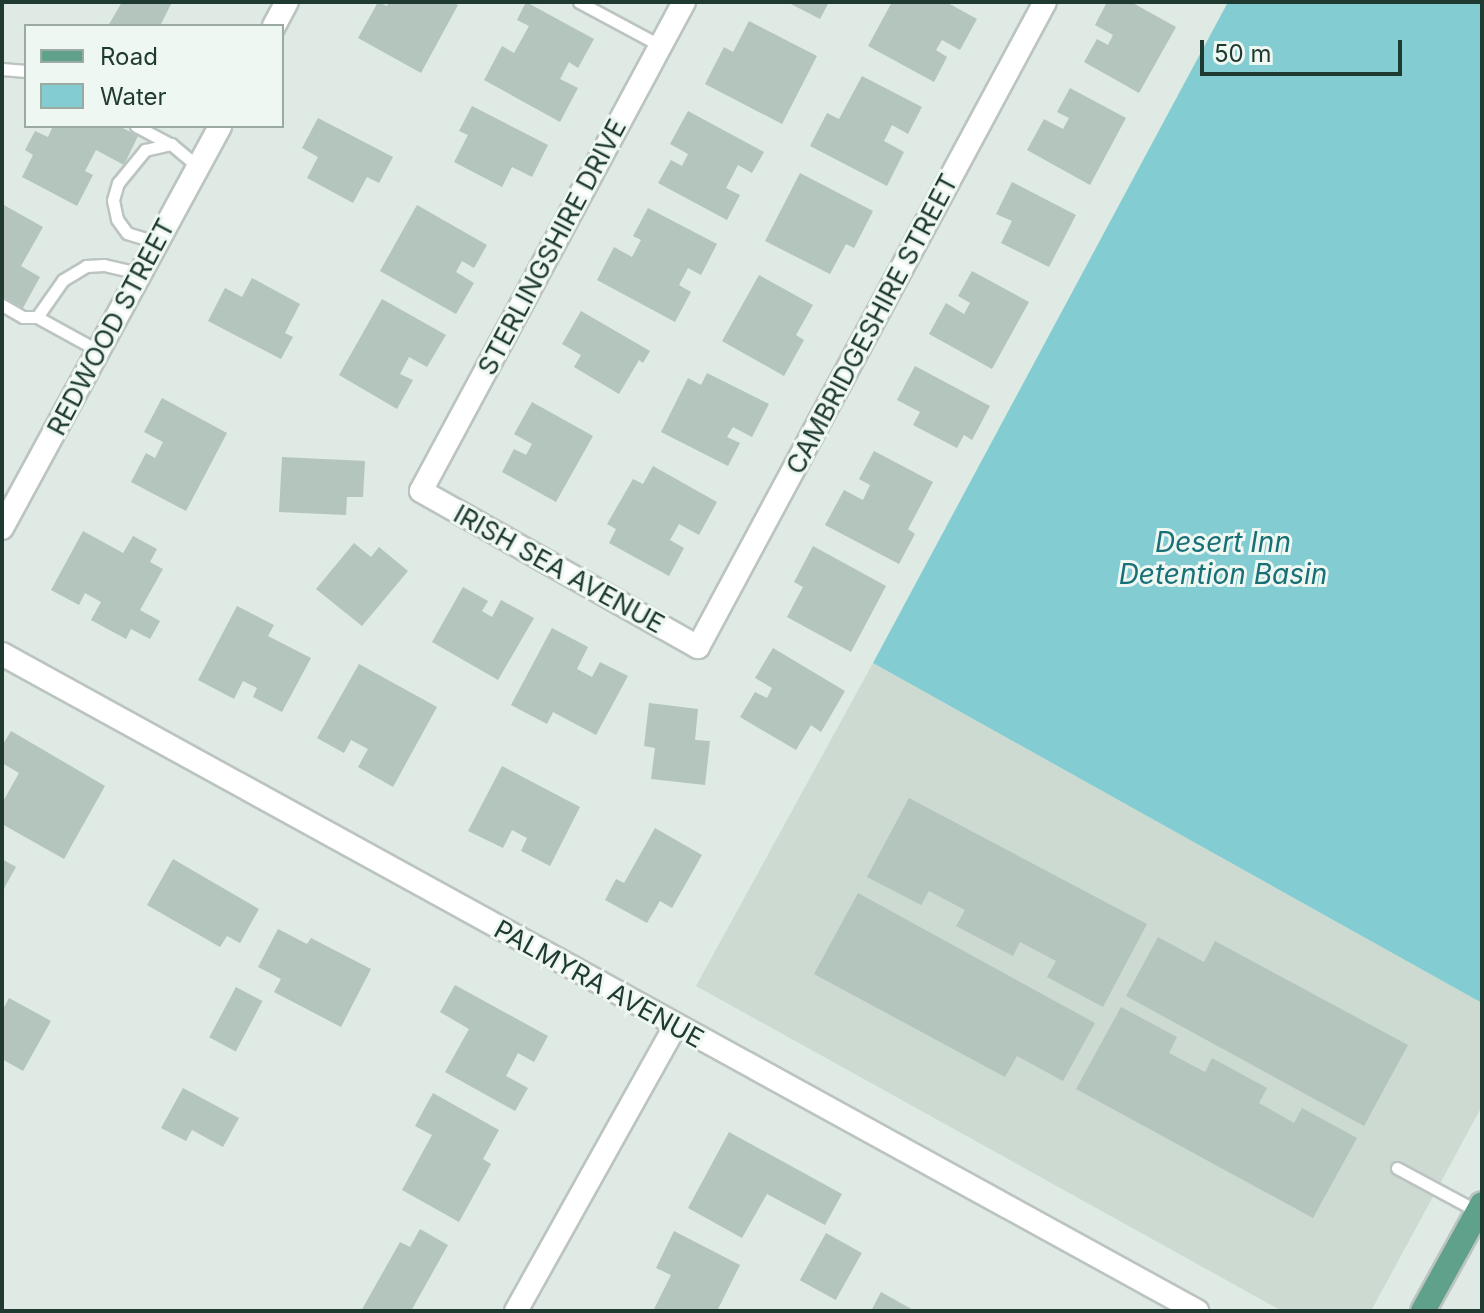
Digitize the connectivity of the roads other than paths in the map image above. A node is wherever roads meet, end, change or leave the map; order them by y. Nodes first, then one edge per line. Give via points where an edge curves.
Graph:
1 (287, 2) edge
2 (579, 2) edge
3 (684, 2) edge
4 (1045, 2) edge
5 (275, 24) edge
6 (661, 46) junction
7 (2, 69) edge
8 (24, 71) edge
9 (140, 128) edge
10 (219, 128) edge
11 (171, 144) junction
12 (198, 167) junction
13 (156, 242) junction
14 (139, 273) junction
15 (2, 305) edge
16 (37, 317) junction
17 (97, 350) junction
18 (421, 491) joint
19 (2, 528) edge
20 (698, 647) joint
21 (2, 654) edge
22 (675, 1026) junction
23 (1397, 1168) dead end
24 (1480, 1208) edge
25 (1185, 1308) edge
26 (516, 1311) edge
27 (1423, 1311) edge

1 - 5 street
2 - 6 lane
3 - 6 street, STERLINGSHIRE DRIVE
4 - 20 street, CAMBRIDGESHIRE STREET
6 - 18 street, STERLINGSHIRE DRIVE
7 - 8 lane
9 - 11 lane
10 - 12 street, REDWOOD STREET
11 - 12 lane
11 - 13 lane via 145,150 133,161 113,200 127,233
12 - 13 street, REDWOOD STREET
13 - 14 street, REDWOOD STREET
14 - 16 lane via 86,266 63,280
14 - 17 street, REDWOOD STREET
15 - 16 lane via 23,317
16 - 17 lane
17 - 19 street, REDWOOD STREET
18 - 20 street, IRISH SEA AVENUE
21 - 22 street, PALMYRA AVENUE
22 - 25 street, PALMYRA AVENUE
22 - 26 street
23 - 24 lane
24 - 27 main road

